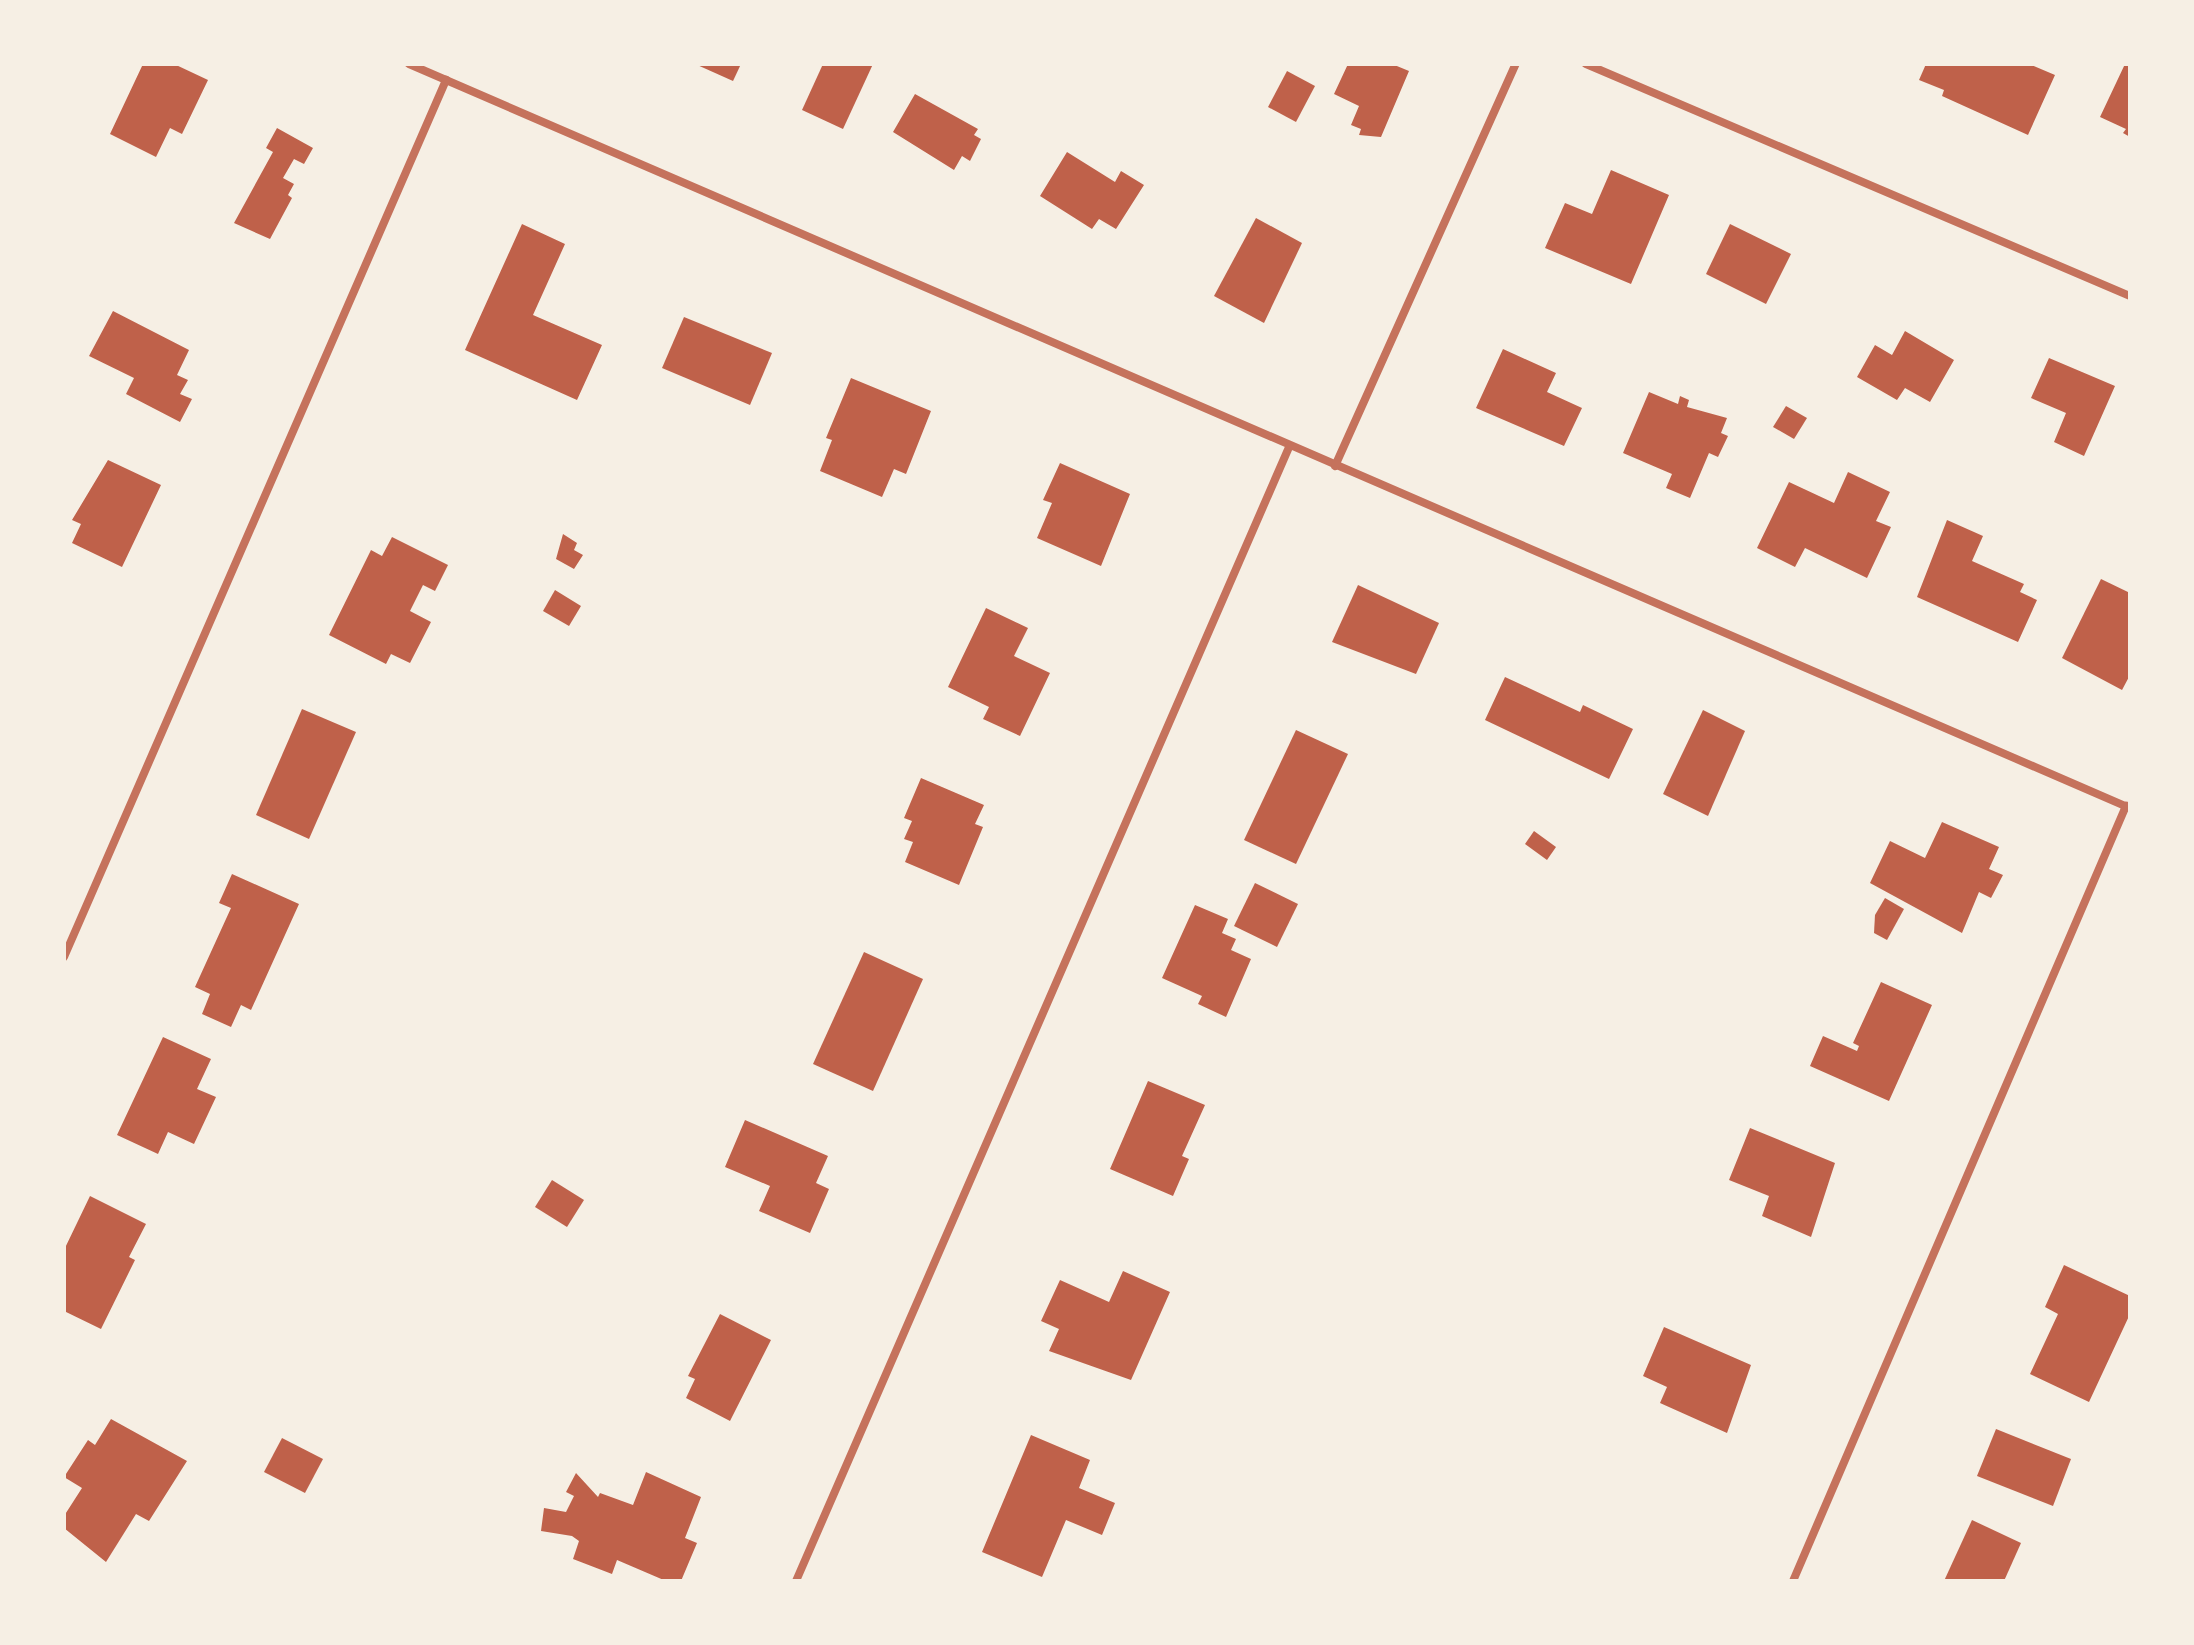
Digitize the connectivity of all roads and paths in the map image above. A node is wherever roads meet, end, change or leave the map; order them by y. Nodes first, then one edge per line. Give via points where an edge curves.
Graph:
1 (409, 64) edge
2 (1516, 64) edge
3 (1586, 64) edge
4 (446, 80) junction
5 (2130, 296) edge
6 (1289, 447) junction
7 (1335, 466) junction
8 (2128, 807) edge
9 (68, 934) edge
10 (64, 957) edge
11 (796, 1581) edge
12 (1793, 1581) edge

1 - 4 street
2 - 7 street
3 - 5 street
4 - 6 street
4 - 9 street
6 - 7 street
6 - 11 street
7 - 8 street
8 - 12 street
9 - 10 street

